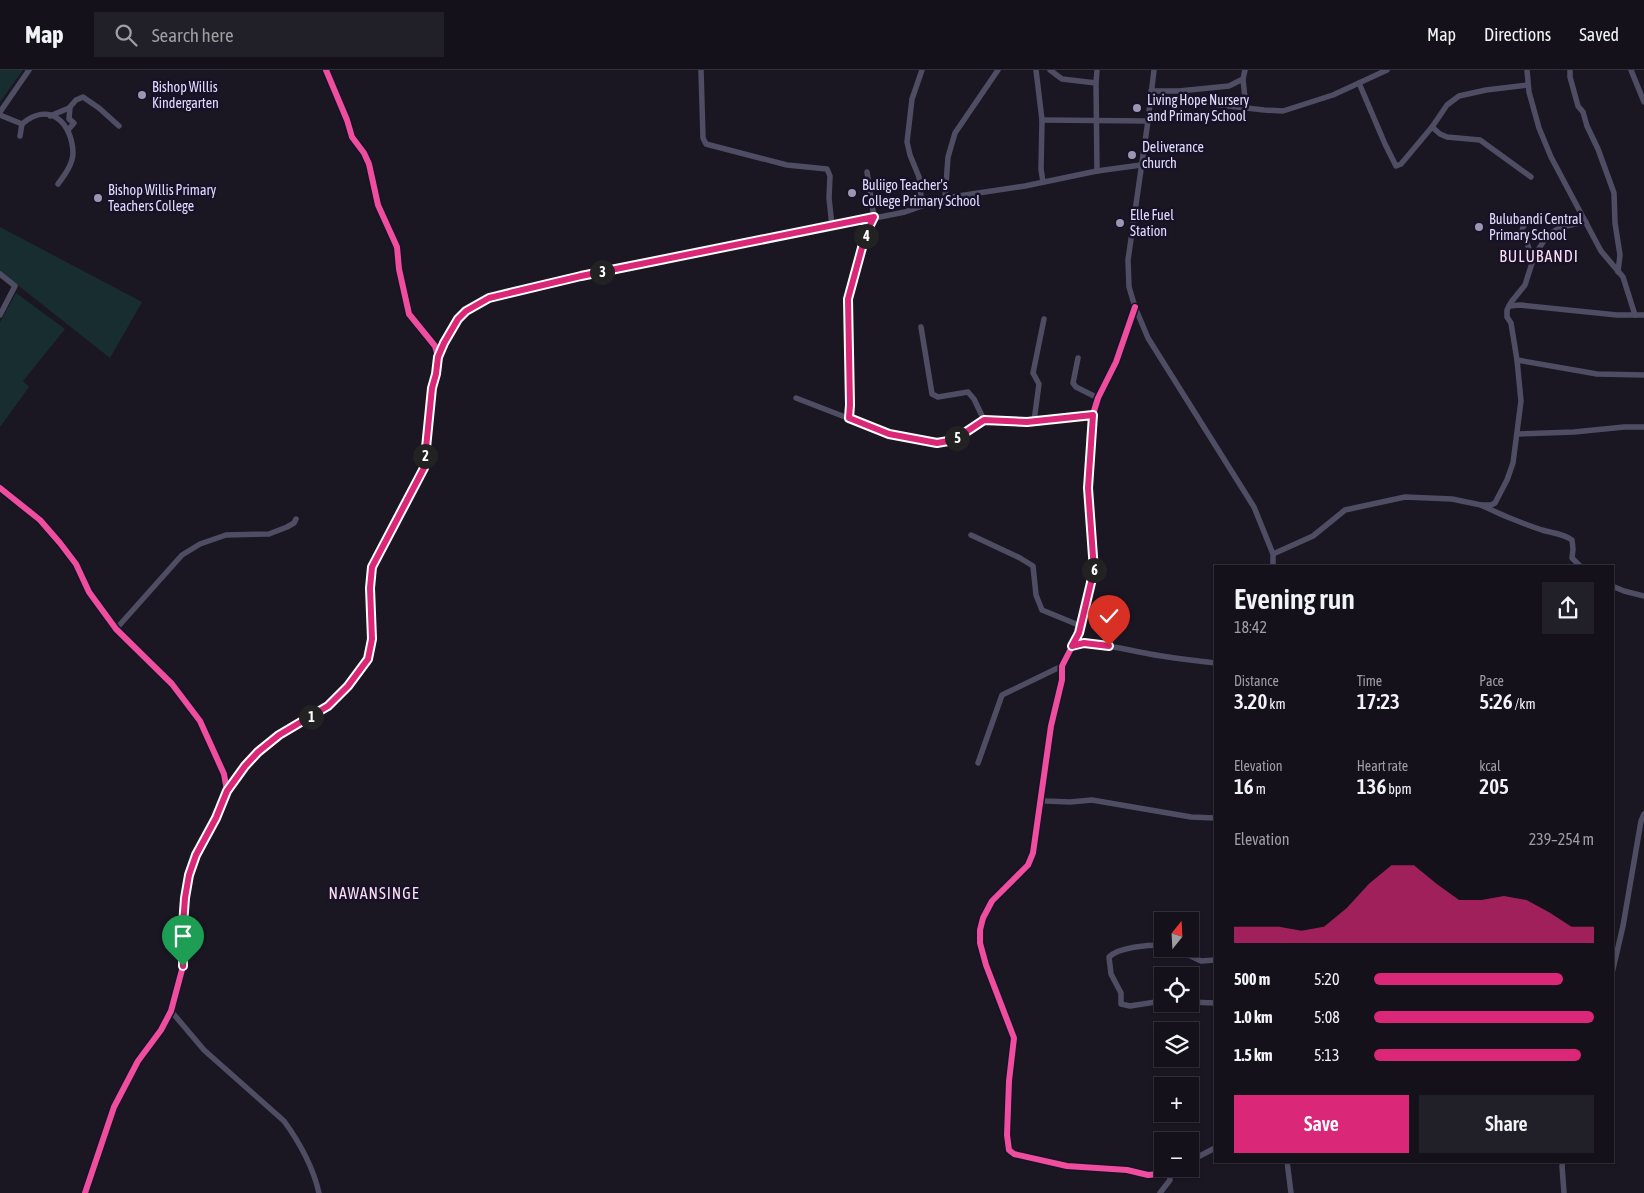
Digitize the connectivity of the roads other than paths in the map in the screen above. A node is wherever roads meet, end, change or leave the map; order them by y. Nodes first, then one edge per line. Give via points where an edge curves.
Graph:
1 (28, 70) edge
2 (326, 70) edge
3 (700, 70) edge
4 (922, 70) edge
5 (998, 70) edge
6 (1036, 70) edge
7 (1050, 70) edge
8 (1097, 70) edge
9 (1154, 70) edge
10 (1245, 70) edge
11 (1387, 70) edge
12 (1526, 70) edge
13 (1570, 70) edge
14 (1631, 70) edge
15 (1243, 79) junction
16 (1096, 83) junction
17 (1358, 83) junction
18 (1528, 85) junction
19 (1151, 94) junction
20 (1644, 102) edge
21 (70, 107) junction
22 (1246, 108) junction
23 (0, 113) edge
24 (50, 116) junction
25 (1042, 120) junction
26 (1148, 121) junction
27 (1096, 122) junction
28 (22, 124) junction
29 (118, 126) dead end
30 (1432, 127) junction
31 (68, 130) junction
32 (20, 136) dead end
33 (1141, 164) junction
34 (1097, 171) junction
35 (867, 172) dead end
36 (1530, 178) dead end
37 (1043, 182) junction
38 (58, 184) dead end
39 (945, 198) junction
40 (922, 206) junction
41 (874, 217) junction
42 (1527, 221) dead end
43 (1586, 222) junction
44 (832, 226) junction
45 (1533, 260) junction
46 (1618, 272) junction
47 (0, 274) edge
48 (1509, 306) junction
49 (1135, 307) junction
50 (0, 315) edge
51 (1635, 315) junction
52 (1644, 315) edge
53 (1044, 319) dead end
54 (921, 327) dead end
55 (438, 357) junction
56 (1078, 358) dead end
57 (1517, 360) junction
58 (1644, 375) edge
59 (796, 398) dead end
60 (1098, 398) junction
61 (1093, 415) junction
62 (849, 418) junction
63 (984, 420) junction
64 (1034, 422) junction
65 (1644, 427) edge
66 (1517, 434) junction
67 (0, 488) edge
68 (1481, 505) junction
69 (296, 519) dead end
70 (971, 535) dead end
71 (1273, 554) junction
72 (1273, 565) edge
73 (1579, 565) edge
74 (1614, 587) edge
75 (1644, 596) edge
76 (1081, 626) junction
77 (116, 629) junction
78 (1072, 646) junction
79 (1214, 663) edge
80 (1062, 666) junction
81 (978, 763) dead end
82 (227, 791) junction
83 (1041, 799) junction
84 (1644, 814) edge
85 (1214, 818) edge
86 (1154, 946) edge
87 (1196, 958) edge
88 (1214, 960) edge
89 (1614, 964) edge
90 (1199, 1002) edge
91 (1154, 1003) edge
92 (1214, 1003) edge
93 (171, 1010) junction
94 (1214, 1149) edge
95 (1199, 1156) edge
96 (1287, 1163) edge
97 (1563, 1163) edge
98 (1154, 1174) edge
99 (1170, 1177) edge
100 (85, 1193) edge
101 (319, 1193) edge
102 (1160, 1193) edge
103 (1291, 1193) edge
104 (1564, 1193) edge

1 - 23 street
2 - 55 street via 352,137 369,164 378,205 397,247 409,314 435,346
3 - 44 street via 706,144 787,165 827,169
4 - 40 street via 912,99 908,142 919,177
5 - 39 street via 955,133 948,157
6 - 25 street
7 - 16 street via 1062,79
8 - 16 street
9 - 19 street
10 - 15 street
11 - 17 street
12 - 18 street
13 - 46 street via 1578,106 1614,193 1620,255
14 - 20 street
15 - 19 street via 1229,86
15 - 22 street
16 - 27 street
17 - 22 street via 1283,111
17 - 30 street via 1396,166
18 - 30 street via 1459,96 1447,105
18 - 43 street via 1539,128 1551,157
19 - 22 street
19 - 26 street
21 - 24 street
21 - 29 street via 83,97
21 - 31 street via 69,119 74,123
23 - 28 street
24 - 28 street via 42,114 28,118
24 - 31 street via 62,121
25 - 27 street
25 - 37 street
26 - 27 street
26 - 33 street
27 - 34 street
28 - 32 street
30 - 36 street via 1447,137 1480,140
31 - 38 street via 73,154 67,172
33 - 34 street
33 - 49 street via 1128,260 1129,287
34 - 37 street
35 - 41 street
37 - 39 street
39 - 40 street
40 - 41 street
41 - 44 street
41 - 62 street via 866,233 848,299
42 - 45 street via 1521,235
43 - 45 street via 1556,229 1540,246
43 - 46 street via 1601,251
44 - 55 street via 581,276 489,298 471,307 458,319
45 - 48 street via 1525,285
46 - 51 street via 1623,277
47 - 50 street via 15,286
48 - 51 street
48 - 57 street via 1506,317 1511,323
49 - 60 street via 1116,362
49 - 71 street via 1148,338 1254,508
51 - 52 street
53 - 64 street via 1033,373 1039,384
54 - 63 street via 932,394 938,397 968,392
55 - 82 street via 424,468 372,567 372,639 368,659 328,706 279,735 258,752
56 - 60 street via 1072,383
57 - 58 street via 1597,374
57 - 66 street via 1520,401
59 - 62 street
60 - 61 street
61 - 64 street
61 - 76 street via 1088,488 1094,570
62 - 63 street via 889,434 937,443 954,440
63 - 64 street
65 - 66 street
66 - 68 street via 1513,463 1500,496 1491,505
67 - 77 street via 40,520 60,543
68 - 71 street via 1452,499 1405,497 1345,510 1313,536
68 - 73 street via 1535,528 1568,537 1572,540 1572,558
69 - 77 street via 287,527 269,534 226,535 200,544 182,556
70 - 76 street via 1033,566 1036,595 1042,610
71 - 72 street
74 - 75 street
76 - 78 street
77 - 82 street via 172,684 200,721 224,774
78 - 79 street via 1084,643
78 - 80 street
80 - 81 street via 1002,695
80 - 83 street
82 - 93 street via 189,875 183,966
83 - 85 street via 1092,800
83 - 98 street via 1036,839 1028,864 992,901 980,930 986,965 1014,1038 1009,1081 1009,1150 1014,1154 1067,1166
84 - 89 street
86 - 91 street via 1114,952 1109,957 1111,974 1121,993 1121,1004
87 - 88 street
90 - 92 street
93 - 100 street via 138,1061 114,1107
93 - 101 street via 204,1050 284,1121 315,1175
94 - 95 street
96 - 103 street
97 - 104 street
99 - 102 street

